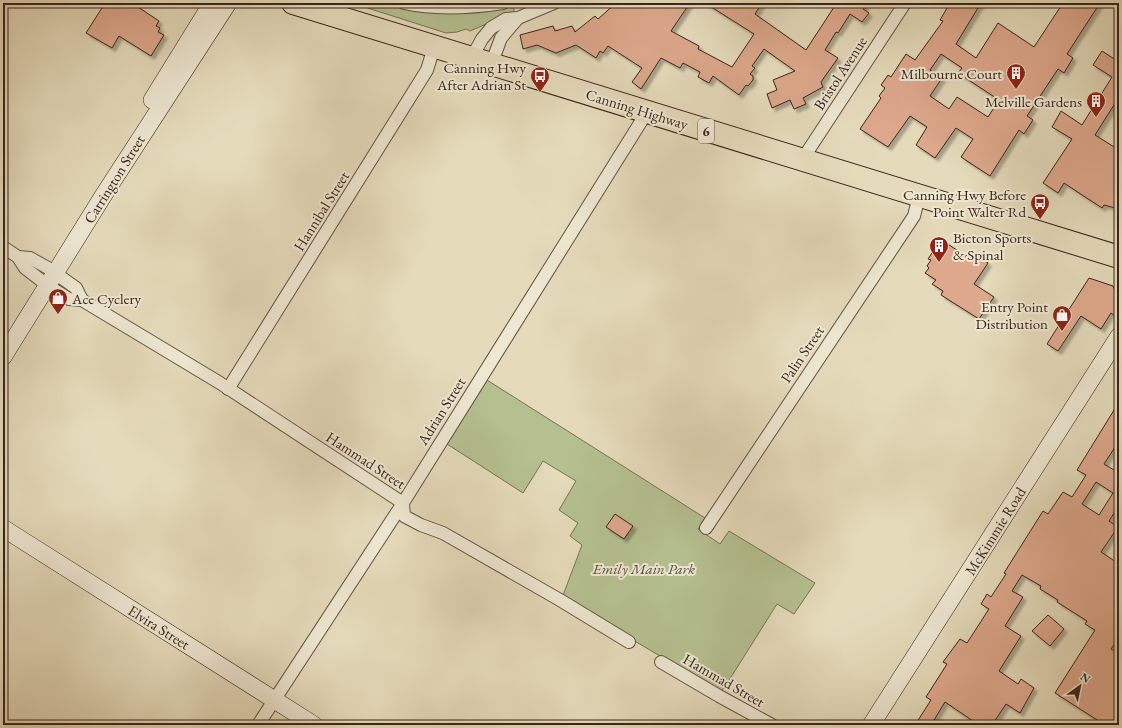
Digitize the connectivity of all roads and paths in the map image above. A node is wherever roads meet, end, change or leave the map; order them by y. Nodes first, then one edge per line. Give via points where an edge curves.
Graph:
1 (212, 3) edge
2 (228, 3) edge
3 (293, 3) edge
4 (404, 3) edge
5 (503, 3) edge
6 (532, 3) edge
7 (905, 3) edge
8 (549, 5) edge
9 (518, 18) junction
10 (434, 47) junction
11 (481, 62) junction
12 (647, 112) junction
13 (802, 160) junction
14 (919, 196) junction
15 (3, 247) edge
16 (1119, 257) edge
17 (48, 277) junction
18 (1119, 336) edge
19 (3, 340) edge
20 (3, 357) edge
21 (228, 389) junction
22 (403, 503) junction
23 (3, 528) edge
24 (706, 528) dead end
25 (629, 642) dead end
26 (661, 662) dead end
27 (274, 700) junction
28 (258, 725) edge
29 (314, 725) edge
30 (772, 725) edge
31 (871, 725) edge

1 - 17 main road, Carrington Street via 169,70
2 - 17 main road, Carrington Street
3 - 10 highway, Canning Highway / 6
4 - 5 street via 427,7 486,6
6 - 8 street
7 - 13 street, Bristol Avenue
8 - 9 street
9 - 11 street
9 - 11 street via 506,18 491,28 482,39
10 - 11 highway, Canning Highway / 6
10 - 21 street, Hannibal Street via 428,70
11 - 12 highway, Canning Highway / 6
12 - 13 highway, Canning Highway / 6
12 - 22 street, Adrian Street
13 - 14 highway, Canning Highway / 6
14 - 16 highway, Canning Highway / 6
14 - 24 street, Palin Street via 914,216
15 - 17 street, Hammad Street via 18,257 25,268
17 - 19 main road, Carrington Street
17 - 20 main road, Carrington Street
17 - 21 street, Hammad Street via 76,288 82,300
18 - 31 main road, McKimmie Road
21 - 22 street, Hammad Street
22 - 25 street, Hammad Street via 404,516 443,533
22 - 27 street, Adrian Street
23 - 27 main road, Elvira Street
26 - 30 street, Hammad Street
27 - 28 street, Adrian Street
27 - 29 main road, Elvira Street

